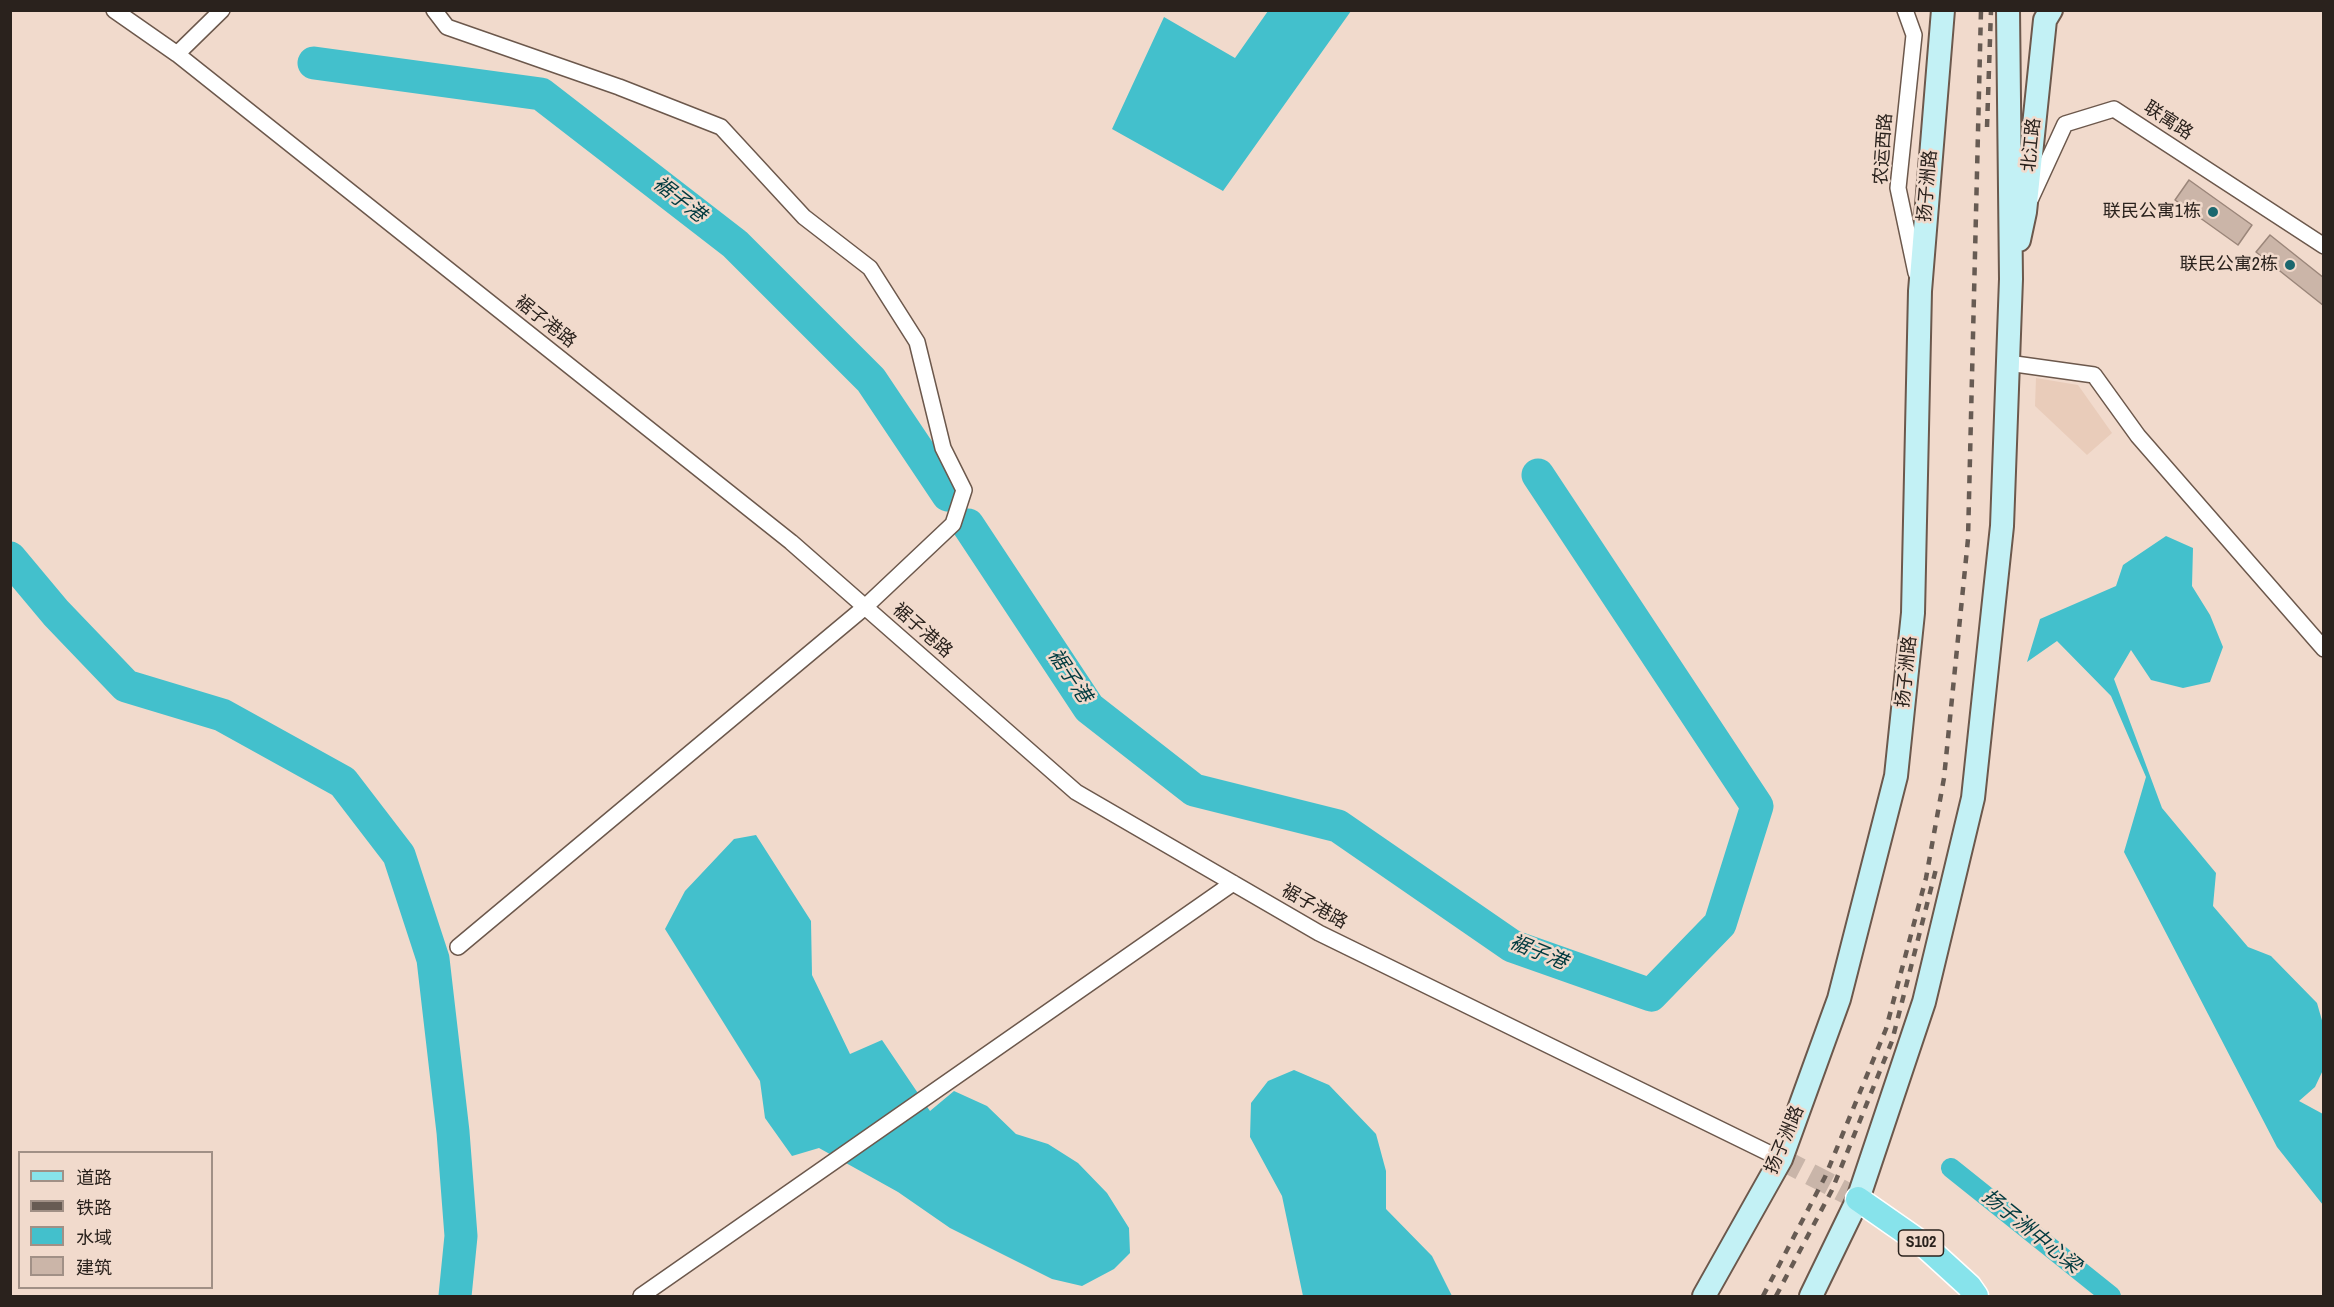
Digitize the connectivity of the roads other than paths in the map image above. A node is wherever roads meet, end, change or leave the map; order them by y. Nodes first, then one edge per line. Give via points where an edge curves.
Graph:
1 (114, 10) edge
2 (222, 10) edge
3 (434, 10) edge
4 (1905, 10) edge
5 (1943, 10) edge
6 (2008, 10) edge
7 (2051, 10) edge
8 (177, 54) junction
9 (2025, 212) junction
10 (2324, 246) edge
11 (2011, 279) junction
12 (1920, 291) junction
13 (2008, 363) junction
14 (865, 607) junction
15 (2324, 649) edge
16 (1233, 883) junction
17 (458, 947) dead end
18 (1781, 1159) junction
19 (1858, 1199) junction
20 (640, 1296) edge
21 (1704, 1296) edge
22 (1811, 1296) edge
23 (1976, 1296) edge

1 - 8 street, 裾子港路
2 - 8 street
3 - 14 street via 447,27 721,127 804,217 870,268 916,342 943,448 964,490 953,524
4 - 12 street, 农运西路 via 1914,35 1898,188
5 - 12 main road, 扬子洲路
6 - 11 main road
7 - 9 main road, 北江路 via 2045,20
8 - 14 street, 裾子港路 via 791,542
9 - 10 street, 联寓路 via 2066,124 2114,109
9 - 11 main road, 北江路
11 - 13 main road
12 - 18 main road, 扬子洲路 via 1913,613 1896,776 1839,999
13 - 15 street via 2094,375 2139,436
13 - 19 main road via 2002,526 1974,798 1924,1002
14 - 16 street, 裾子港路 via 1076,792
14 - 17 street
16 - 18 street, 裾子港路 via 1319,933
16 - 20 street
18 - 21 main road, 扬子洲路
19 - 22 main road
19 - 23 main road, S102 via 1924,1245

